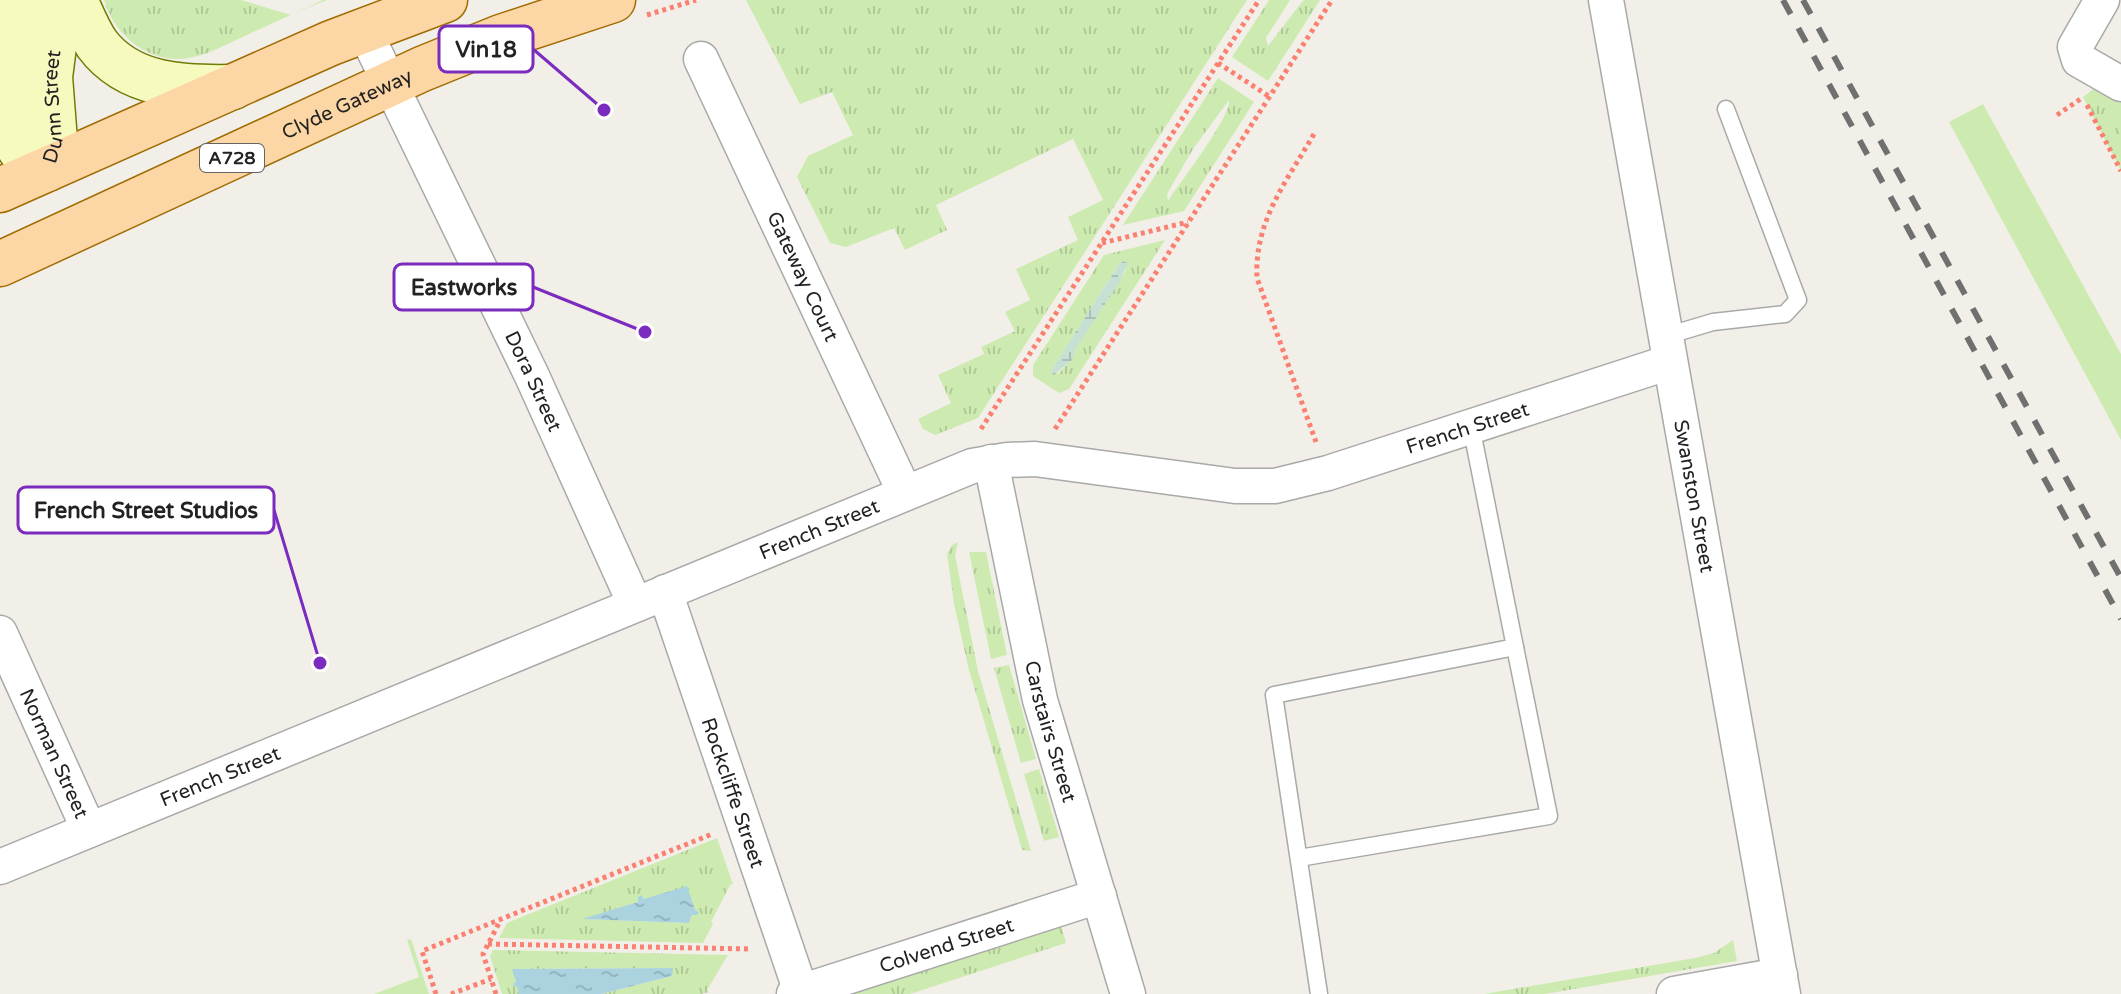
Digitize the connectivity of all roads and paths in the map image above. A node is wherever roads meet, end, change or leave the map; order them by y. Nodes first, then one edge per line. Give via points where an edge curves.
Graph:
1 (60, 0) edge
2 (75, 0) edge
3 (445, 0) edge
4 (613, 0) edge
5 (1259, 0) edge
6 (1332, 0) edge
7 (1606, 0) edge
8 (2102, 0) edge
9 (12, 21) edge
10 (364, 30) junction
11 (701, 59) dead end
12 (1218, 63) junction
13 (2121, 84) edge
14 (389, 85) junction
15 (233, 87) junction
16 (1270, 97) junction
17 (2083, 97) dead end
18 (1726, 109) dead end
19 (1314, 134) dead end
20 (47, 169) junction
21 (2121, 171) edge
22 (0, 190) edge
23 (1188, 222) junction
24 (74, 229) junction
25 (1101, 243) junction
26 (0, 264) edge
27 (1668, 349) junction
28 (1471, 426) junction
29 (1035, 459) junction
30 (991, 462) junction
31 (953, 473) junction
32 (1328, 473) junction
33 (905, 493) junction
34 (650, 598) junction
35 (0, 633) edge
36 (1515, 647) junction
37 (741, 816) junction
38 (89, 830) junction
39 (1299, 858) junction
40 (0, 867) edge
41 (1099, 896) junction
42 (501, 919) junction
43 (488, 944) junction
44 (787, 950) junction
45 (491, 979) junction
46 (1782, 985) edge
47 (798, 993) edge
48 (436, 994) edge
49 (451, 994) edge
50 (496, 994) edge
51 (1128, 994) edge
52 (1319, 994) edge
53 (1674, 994) edge

1 - 20 main road, Dunn Street via 50,77 55,141
2 - 15 main road via 95,42 130,72 180,86
3 - 10 main road
4 - 14 main road, Clyde Gateway / A728 via 492,41
5 - 12 path
6 - 16 path
7 - 27 street, Swanston Street
8 - 13 street via 2075,47 2079,60
9 - 20 main road, Dunn Street via 5,83 10,128 21,151
10 - 14 street, Dora Street
10 - 15 main road
11 - 33 street, Gateway Court
12 - 16 path
12 - 25 path
14 - 24 main road, Clyde Gateway / A728
14 - 34 street, Dora Street via 532,376
15 - 20 main road
16 - 23 path
17 - 21 path
18 - 27 lane via 1798,300 1785,314 1713,322
19 - 32 path via 1264,219 1256,259 1257,278
20 - 22 main road
20 - 24 main road
23 - 25 path
23 - 29 path
24 - 26 main road, Clyde Gateway / A728
25 - 31 path
27 - 28 street, French Street
27 - 46 street, Swanston Street
28 - 32 street, French Street
28 - 36 lane
29 - 30 street, French Street
29 - 32 street, French Street via 1235,486 1275,486
30 - 31 street, French Street
30 - 41 street, Carstairs Street via 1040,700
31 - 33 street, French Street
33 - 34 street, French Street
34 - 37 street, Rockcliffe Street
34 - 38 street, French Street
35 - 38 street, Norman Street
36 - 39 lane via 1274,695
36 - 39 lane via 1549,816
37 - 42 path via 716,826 715,832
37 - 44 street, Rockcliffe Street
38 - 40 street, French Street
39 - 52 lane
41 - 47 street, Colvend Street
41 - 51 street, Carstairs Street
42 - 43 path
42 - 48 path via 422,951
43 - 44 path
43 - 45 path via 483,954
44 - 47 street, Rockcliffe Street
45 - 49 path
45 - 50 path
46 - 53 street

